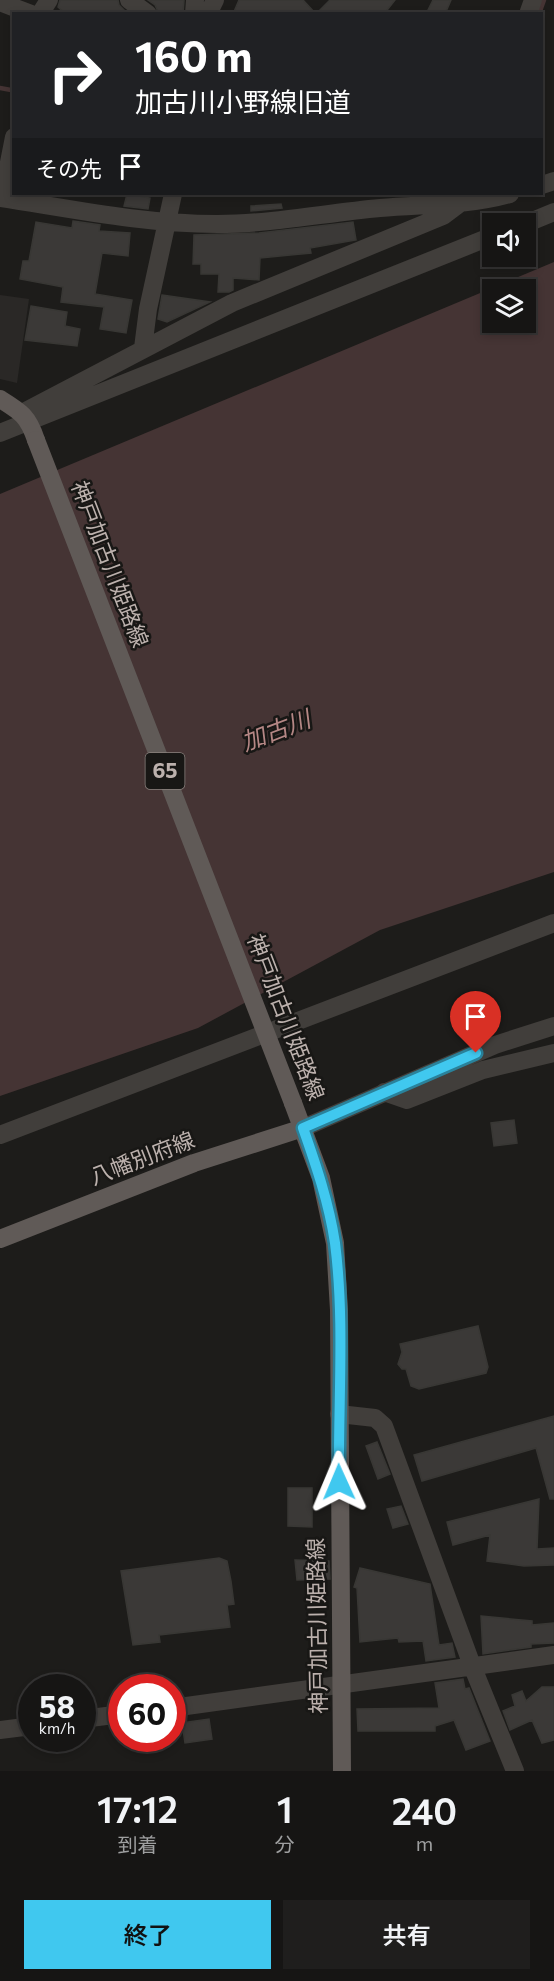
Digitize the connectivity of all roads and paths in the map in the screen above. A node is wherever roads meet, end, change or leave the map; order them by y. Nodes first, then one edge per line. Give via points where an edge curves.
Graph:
1 (129, 0) edge
2 (0, 2) edge
3 (26, 12) edge
4 (145, 12) edge
5 (12, 146) edge
6 (174, 195) edge
7 (500, 195) edge
8 (1, 198) edge
9 (460, 199) edge
10 (554, 212) edge
11 (536, 219) edge
12 (168, 222) junction
13 (482, 240) edge
14 (143, 348) junction
15 (0, 399) edge
16 (26, 417) junction
17 (0, 433) edge
18 (554, 922) edge
19 (554, 1026) edge
20 (554, 1053) edge
21 (384, 1092) junction
22 (303, 1128) junction
23 (0, 1135) edge
24 (0, 1239) edge
25 (339, 1414) junction
26 (554, 1655) edge
27 (473, 1668) junction
28 (342, 1686) junction
29 (186, 1706) edge
30 (18, 1728) edge
31 (0, 1730) edge
32 (342, 1771) edge
33 (515, 1771) edge

1 - 4 street
2 - 3 street
5 - 8 street
6 - 12 street
7 - 9 street
8 - 12 street
9 - 12 street via 280,221
9 - 14 street via 443,216 232,303
10 - 11 street
12 - 14 street
13 - 16 street via 163,370
14 - 16 street
15 - 16 main road
16 - 17 street
16 - 22 main road, 神戸加古川姫路線 / 65, bridge
18 - 23 street
19 - 21 street via 495,1045
20 - 21 street via 483,1070 407,1100
21 - 22 street
22 - 24 main road, 八幡別府線 via 194,1163
22 - 25 main road, 神戸加古川姫路線 / 65 via 321,1178 335,1243
25 - 27 street via 375,1418 384,1426
25 - 28 main road, 神戸加古川姫路線 / 65
26 - 27 street
27 - 28 street
27 - 33 street
28 - 29 street
28 - 32 main road, 神戸加古川姫路線 / 65
30 - 31 street

